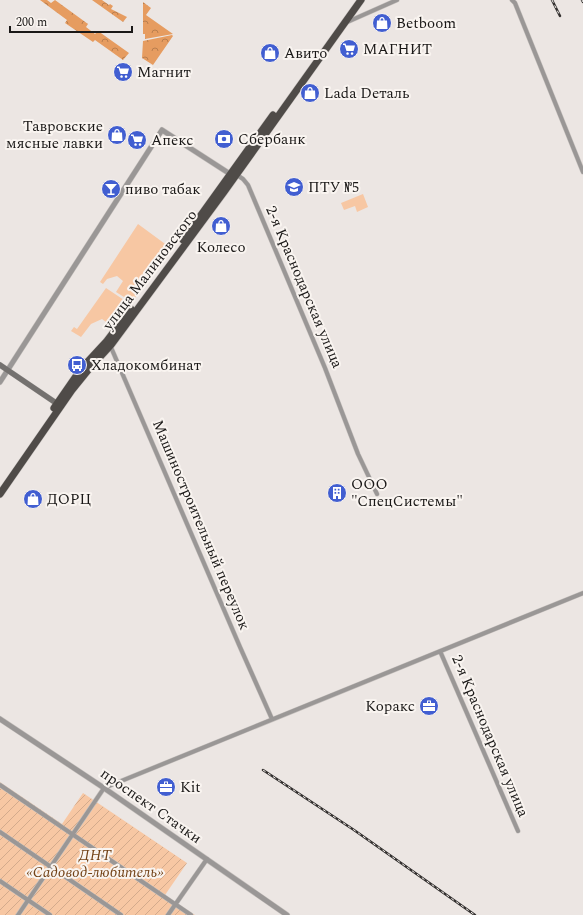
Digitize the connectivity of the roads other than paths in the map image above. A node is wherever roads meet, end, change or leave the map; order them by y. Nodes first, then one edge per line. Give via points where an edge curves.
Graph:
1 (355, 0) edge
2 (361, 0) edge
3 (397, 0) edge
4 (512, 0) edge
5 (343, 24) junction
6 (583, 172) edge
7 (234, 174) junction
8 (108, 344) junction
9 (0, 365) edge
10 (7, 370) junction
11 (0, 382) edge
12 (59, 405) junction
13 (0, 487) edge
14 (0, 494) edge
15 (377, 494) dead end
16 (583, 593) edge
17 (440, 651) junction
18 (272, 719) junction
19 (0, 720) edge
20 (0, 785) edge
21 (104, 788) junction
22 (518, 831) dead end
23 (0, 832) edge
24 (72, 834) junction
25 (207, 859) junction
26 (51, 867) junction
27 (0, 881) edge
28 (28, 900) junction
29 (176, 904) junction
30 (18, 915) edge
31 (50, 915) edge
32 (122, 915) edge
33 (168, 915) edge
34 (191, 915) edge
35 (287, 915) edge

1 - 7 highway, улица Малиновского
2 - 5 highway, улица Малиновского
3 - 5 street
4 - 6 street
5 - 7 highway, улица Малиновского
7 - 8 highway, улица Малиновского
7 - 10 street, 2-я Краснодарская улица via 162,130
7 - 15 street, 2-я Краснодарская улица via 248,185 325,368 358,454
8 - 12 highway, улица Малиновского via 82,369
8 - 18 street, Машиностроительный переулок
9 - 10 main road
10 - 11 street
10 - 12 main road
12 - 13 highway, улица Малиновского
12 - 14 highway, улица Малиновского
16 - 17 street
17 - 18 street
17 - 22 street, 2-я Краснодарская улица
18 - 21 street
19 - 21 street, проспект Стачки
20 - 24 street
21 - 24 street
21 - 25 street, проспект Стачки
23 - 26 street
24 - 26 street
24 - 29 street
25 - 29 street
25 - 35 street, проспект Стачки
26 - 28 street
26 - 32 street
27 - 28 street
28 - 30 street
28 - 31 street
29 - 33 street
29 - 34 street

